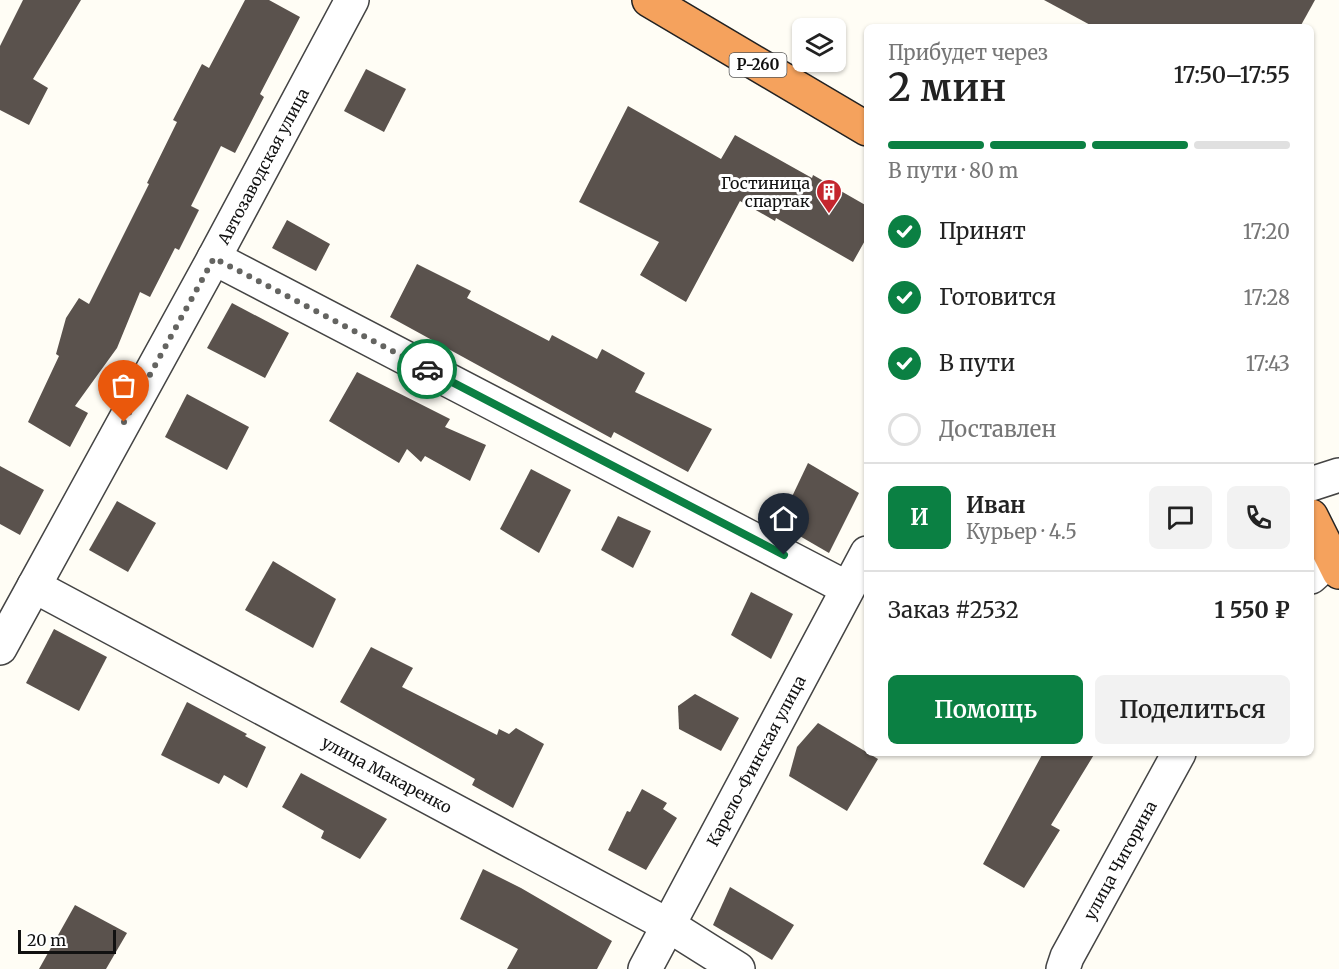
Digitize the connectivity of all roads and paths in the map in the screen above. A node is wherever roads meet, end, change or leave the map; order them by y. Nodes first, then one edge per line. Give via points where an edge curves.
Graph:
1 (352, 0) edge
2 (649, 0) edge
3 (864, 127) edge
4 (214, 258) junction
5 (1339, 475) edge
6 (1314, 483) edge
7 (1314, 526) edge
8 (864, 558) edge
9 (1327, 569) edge
10 (34, 586) junction
11 (847, 588) junction
12 (0, 648) edge
13 (1177, 756) edge
14 (668, 925) junction
15 (645, 969) edge
16 (738, 969) edge
17 (1063, 969) edge

1 - 4 street, Автозаводская улица
2 - 3 highway, Р-260
4 - 10 street, Автозаводская улица
4 - 11 street
5 - 6 street
7 - 9 highway
8 - 11 street, Карело-Финская улица
10 - 12 street, Автозаводская улица
10 - 14 street, улица Макаренко
11 - 14 street, Карело-Финская улица
13 - 17 street, улица Чигорина
14 - 15 street, Карело-Финская улица
14 - 16 street, улица Макаренко

